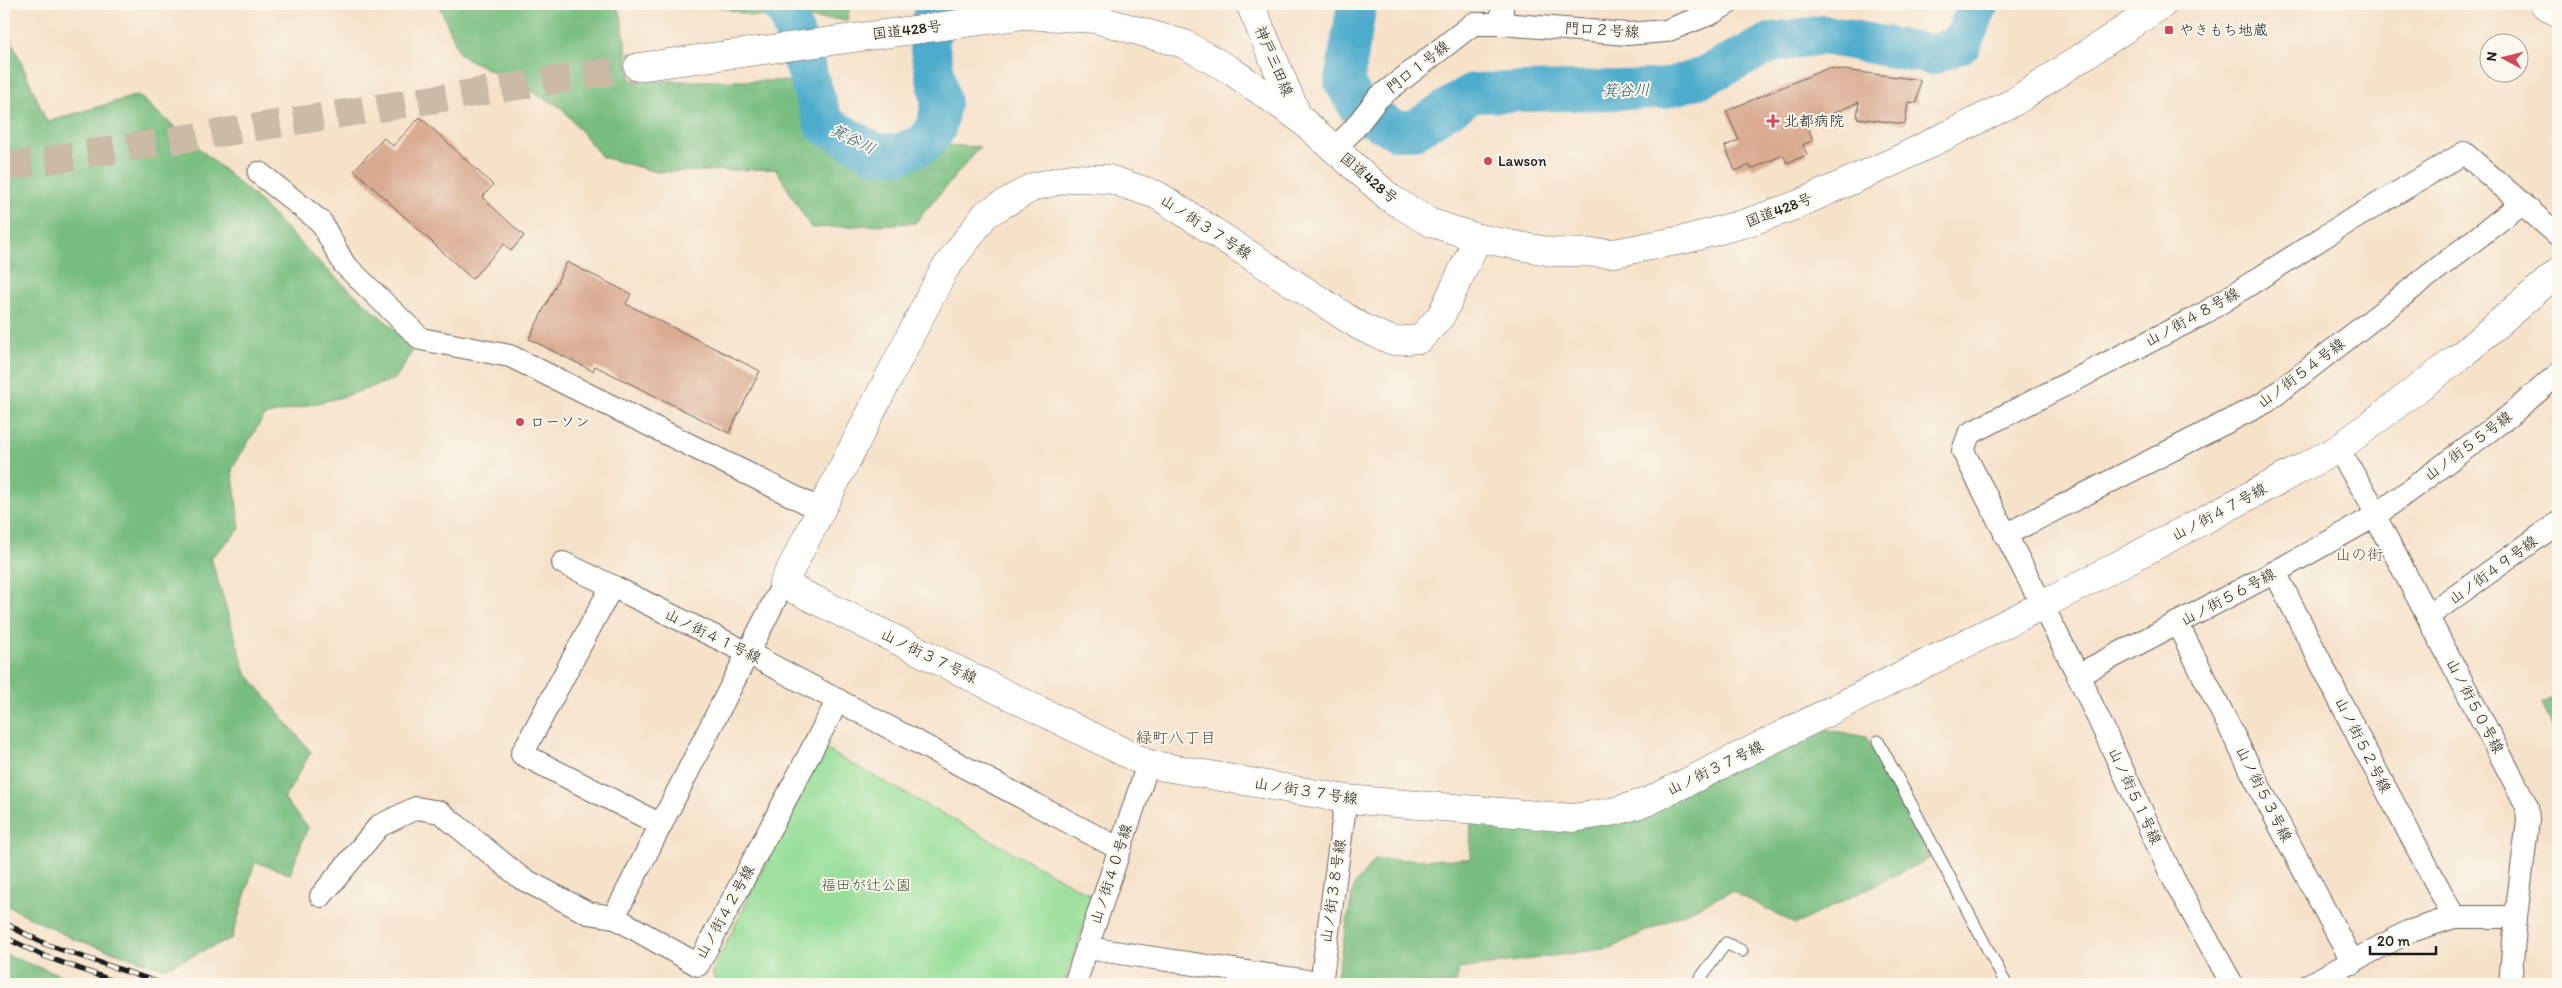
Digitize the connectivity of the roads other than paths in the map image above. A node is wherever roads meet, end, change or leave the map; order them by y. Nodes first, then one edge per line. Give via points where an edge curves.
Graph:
1 (1250, 4) edge
2 (1727, 4) edge
3 (2163, 4) edge
4 (2544, 4) edge
5 (2558, 13) edge
6 (1502, 14) edge
7 (638, 67) tunnel mouth
8 (1298, 117) junction
9 (1334, 149) junction
10 (259, 173) dead end
11 (2522, 203) junction
12 (2558, 235) edge
13 (1478, 238) junction
14 (2558, 272) edge
15 (2558, 374) edge
16 (2338, 449) junction
17 (821, 510) junction
18 (2375, 516) junction
19 (2558, 523) edge
20 (2005, 535) junction
21 (564, 563) dead end
22 (2275, 572) junction
23 (783, 584) junction
24 (612, 586) junction
25 (2043, 605) junction
26 (2428, 616) junction
27 (2177, 624) junction
28 (748, 653) junction
29 (2078, 674) junction
30 (838, 700) junction
31 (1846, 702) joint
32 (1878, 741) dead end
33 (1148, 764) junction
34 (1346, 799) junction
35 (661, 825) junction
36 (1120, 849) junction
37 (321, 896) dead end
38 (614, 917) junction
39 (2454, 917) junction
40 (2516, 918) junction
41 (1087, 948) junction
42 (1742, 951) dead end
43 (2352, 963) junction
44 (1074, 984) edge
45 (1321, 984) edge
46 (1696, 984) edge
47 (2006, 984) edge
48 (2232, 984) edge
49 (2310, 984) edge
50 (2510, 984) edge

1 - 8 main road, 神戸三田線
2 - 6 street, 門口２号線 via 1666,31 1627,34
3 - 13 main road, 国道428号 via 2014,102 1895,162 1746,223 1687,239 1614,253 1552,252
4 - 5 main road
6 - 9 street, 門口１号線 via 1473,24 1378,98
7 - 8 main road, 国道428号 via 1024,15 1096,19 1184,44 1230,70
8 - 9 main road, 国道428号
9 - 13 main road, 国道428号 via 1390,198 1429,222
10 - 17 street via 321,222 344,264 421,340 510,356
11 - 12 street, 山ノ街４８号線
11 - 20 street, 山ノ街５４号線 via 2266,402
11 - 20 street, 山ノ街４８号線 via 2464,153 2203,314 1968,434 1963,451
13 - 17 main road, 山ノ街３７号線 via 1441,316 1420,339 1393,341 1361,327 1157,195 1109,179 1071,178 1033,186 986,214 944,270
14 - 16 main road, 山ノ街４７号線 via 2458,358
15 - 18 street, 山ノ街５５号線 via 2509,416
16 - 18 street, 山ノ街５０号線 via 2370,501
16 - 25 main road, 山ノ街４７号線
17 - 23 main road, 山ノ街３７号線
18 - 22 street, 山ノ街５６号線
18 - 26 street, 山ノ街５０号線
19 - 26 street, 山ノ街４９号線
20 - 25 street, 山ノ街４８号線
21 - 24 street, 山ノ街４１号線
22 - 27 street, 山ノ街５６号線
22 - 39 street, 山ノ街５２号線
23 - 28 street, 山ノ街３７号線
23 - 33 main road, 山ノ街３７号線
24 - 28 street, 山ノ街４１号線
24 - 35 street via 522,754
25 - 29 street, 山ノ街５１号線
25 - 31 main road, 山ノ街４７号線
26 - 40 street, 山ノ街５０号線 via 2527,806
27 - 29 street, 山ノ街５６号線
27 - 43 street, 山ノ街５３号線
28 - 30 street, 山ノ街４１号線
28 - 35 street
29 - 48 street, 山ノ街５１号線 via 2173,878
30 - 36 street, 山ノ街４１号線
30 - 38 street, 山ノ街４２号線 via 698,965
31 - 34 main road, 山ノ街３７号線 via 1649,801 1616,811 1573,818
32 - 47 lane
33 - 34 main road, 山ノ街３７号線
33 - 36 street, 山ノ街４０号線
34 - 45 street, 山ノ街３８号線
35 - 38 street
36 - 41 street, 山ノ街４０号線
37 - 38 street via 379,826 416,808 440,812 521,878 588,913
39 - 40 street
39 - 43 street via 2408,932
40 - 50 street, 山ノ街５０号線
41 - 44 street, 山ノ街４０号線
41 - 45 street
42 - 46 lane via 1726,943
43 - 49 street

